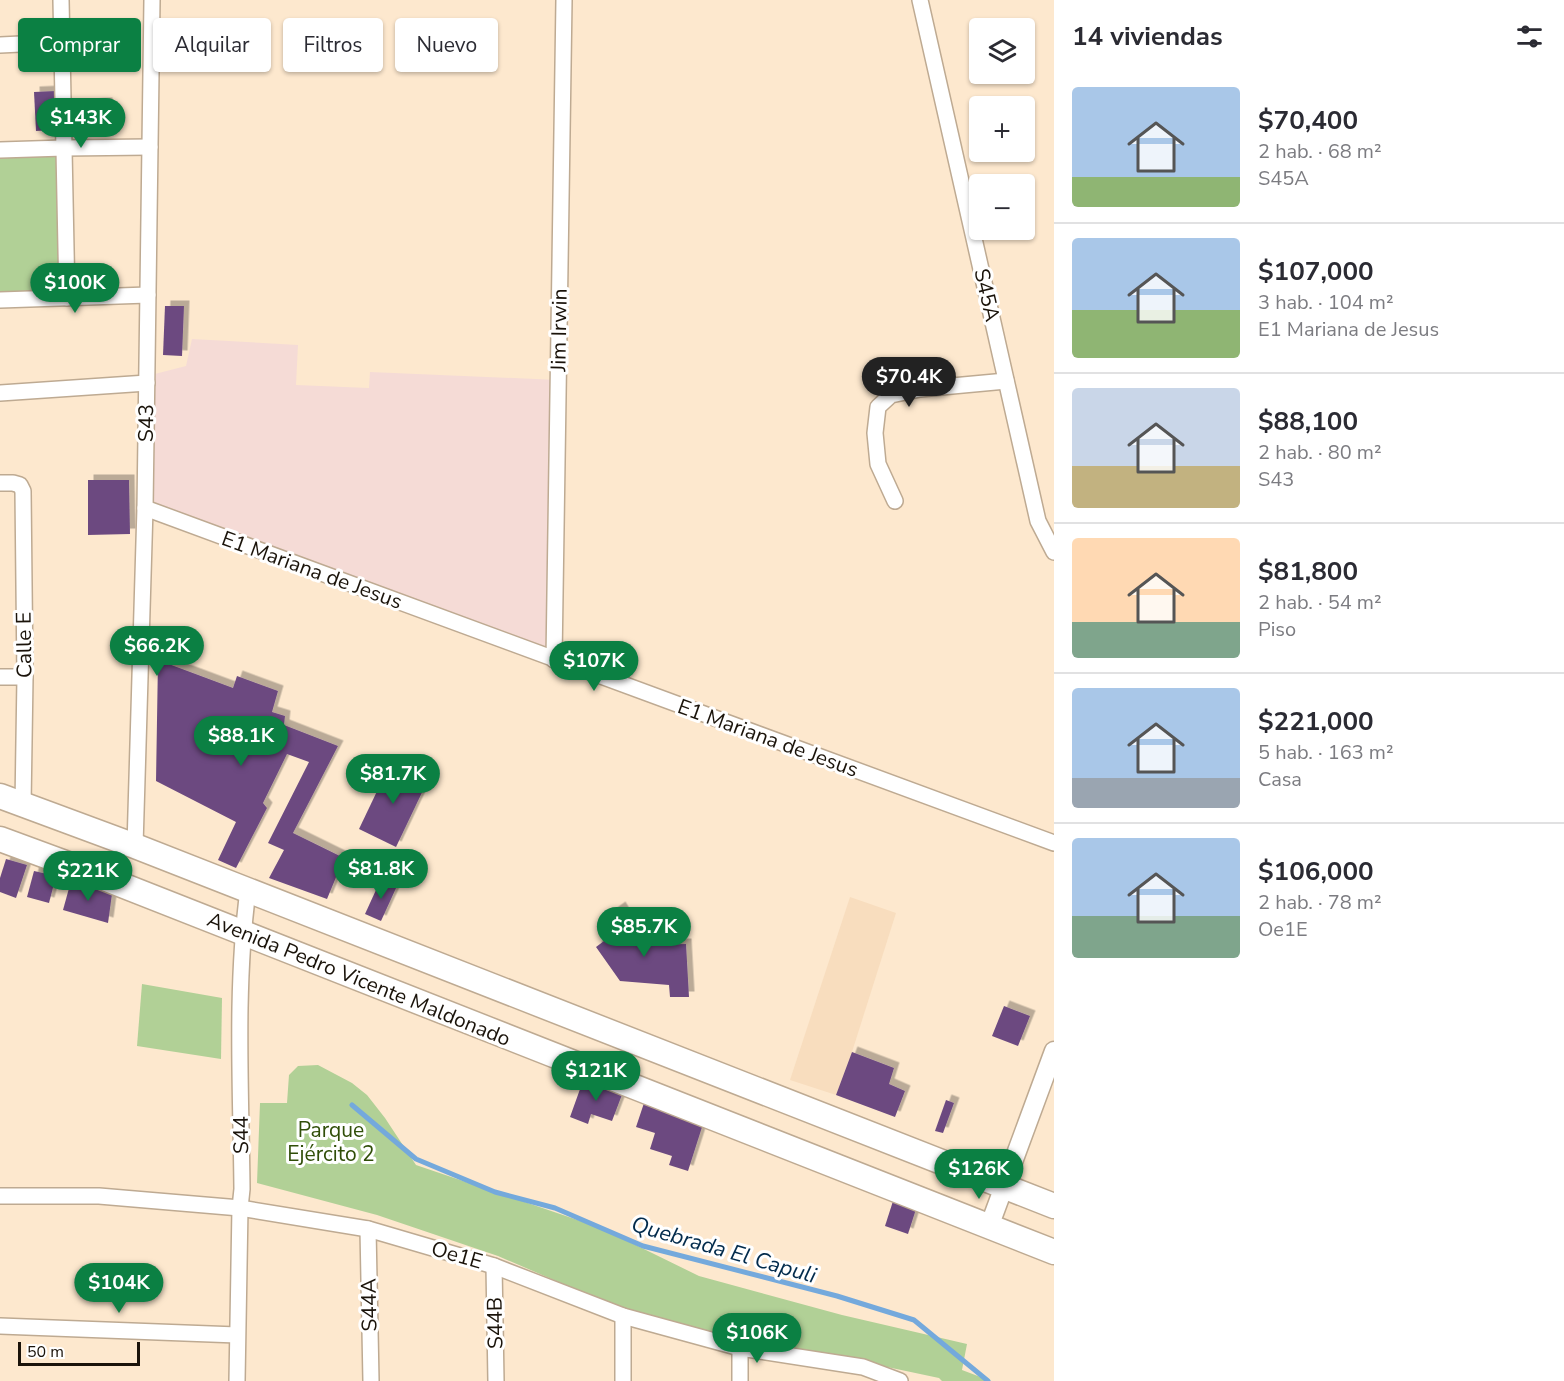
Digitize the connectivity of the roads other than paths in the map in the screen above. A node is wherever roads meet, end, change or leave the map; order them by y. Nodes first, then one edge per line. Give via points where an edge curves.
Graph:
1 (61, 0) edge
2 (152, 0) edge
3 (564, 0) edge
4 (920, 0) edge
5 (61, 18) edge
6 (18, 44) edge
7 (0, 45) edge
8 (63, 72) edge
9 (150, 147) junction
10 (64, 148) junction
11 (0, 150) edge
12 (148, 295) junction
13 (67, 298) junction
14 (0, 300) edge
15 (1006, 381) junction
16 (147, 383) junction
17 (0, 393) edge
18 (0, 483) edge
19 (895, 501) dead end
20 (145, 508) junction
21 (1054, 552) edge
22 (554, 660) junction
23 (0, 677) edge
24 (25, 677) junction
25 (0, 796) edge
26 (23, 805) junction
27 (0, 839) edge
28 (1054, 843) edge
29 (135, 846) junction
30 (248, 890) junction
31 (243, 934) junction
32 (1054, 1052) edge
33 (1047, 1087) edge
34 (1003, 1186) junction
35 (0, 1196) edge
36 (1054, 1206) edge
37 (240, 1208) junction
38 (989, 1227) junction
39 (368, 1229) junction
40 (1054, 1252) edge
41 (494, 1266) junction
42 (623, 1316) junction
43 (0, 1326) edge
44 (237, 1335) junction
45 (740, 1348) junction
46 (863, 1374) edge
47 (237, 1381) edge
48 (371, 1381) edge
49 (496, 1381) edge
50 (622, 1381) edge
51 (740, 1381) edge
52 (900, 1381) edge

1 - 5 street
2 - 9 street, S43
3 - 22 street, Jim Irwin
4 - 15 street, S45A
6 - 7 street
8 - 10 street
9 - 10 street
9 - 12 street, S43
10 - 11 street
10 - 13 street
12 - 13 street
12 - 16 street, S43
13 - 14 street
15 - 19 street via 920,389 891,395 878,407 878,464
15 - 21 street, S45A via 1038,521
16 - 17 street
16 - 20 street, S43
18 - 24 street, Calle E via 20,485 22,491
20 - 22 street, E1 Mariana de Jesus
20 - 29 street, S43
22 - 28 street, E1 Mariana de Jesus
23 - 24 street
24 - 26 street, Calle E
25 - 26 main road, Avenida Pedro Vicente Maldonado
26 - 29 main road, Avenida Pedro Vicente Maldonado
27 - 31 main road, Avenida Pedro Vicente Maldonado
29 - 30 main road, Avenida Pedro Vicente Maldonado
30 - 31 street, S44
30 - 34 main road, Avenida Pedro Vicente Maldonado
31 - 37 street, S44 via 239,997
31 - 38 main road, Avenida Pedro Vicente Maldonado
32 - 33 street
33 - 34 street
34 - 36 main road, Avenida Pedro Vicente Maldonado
34 - 38 street
35 - 37 street, Oe1E via 99,1196
37 - 39 street, Oe1E
37 - 44 street, S44
38 - 40 main road, Avenida Pedro Vicente Maldonado
39 - 41 street, Oe1E
39 - 48 street, S44A
41 - 42 street, Oe1E
41 - 49 street, S44B
42 - 45 street, Oe1E
42 - 50 street
43 - 44 street
44 - 47 street, S44
45 - 46 street, Oe1E
45 - 51 street
46 - 52 street, Oe1E

